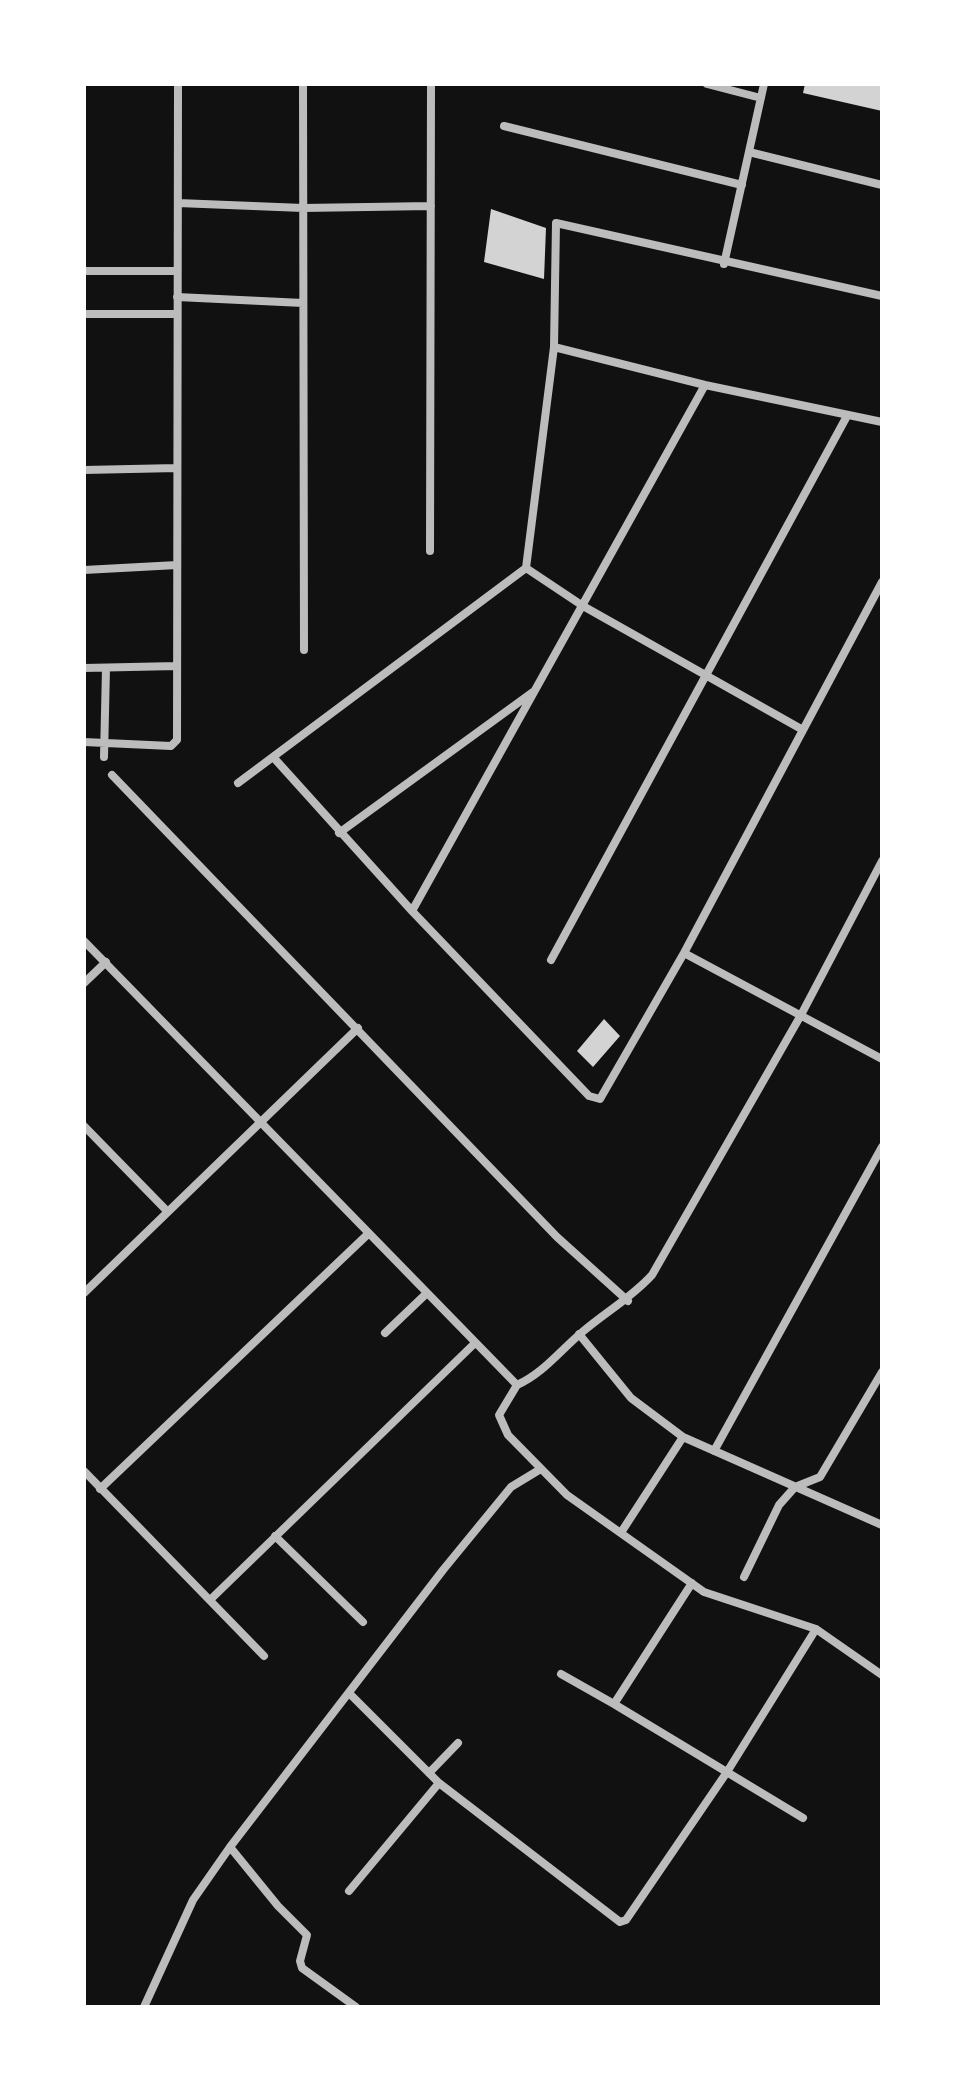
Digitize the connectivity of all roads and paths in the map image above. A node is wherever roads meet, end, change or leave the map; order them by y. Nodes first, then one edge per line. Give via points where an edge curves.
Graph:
1 (178, 84) edge
2 (303, 84) edge
3 (431, 84) edge
4 (707, 84) edge
5 (764, 84) edge
6 (761, 98) junction
7 (504, 126) dead end
8 (749, 152) junction
9 (742, 185) junction
10 (882, 185) edge
11 (178, 203) junction
12 (431, 206) junction
13 (303, 208) junction
14 (724, 264) junction
15 (84, 271) edge
16 (177, 271) junction
17 (882, 296) edge
18 (177, 297) junction
19 (303, 303) junction
20 (84, 314) edge
21 (177, 314) junction
22 (554, 347) junction
23 (705, 385) junction
24 (847, 416) junction
25 (882, 422) edge
26 (177, 468) junction
27 (84, 470) edge
28 (430, 551) dead end
29 (177, 565) junction
30 (526, 568) junction
31 (84, 570) edge
32 (882, 582) edge
33 (583, 606) junction
34 (304, 650) dead end
35 (177, 666) junction
36 (84, 668) edge
37 (106, 668) junction
38 (709, 674) junction
39 (537, 689) junction
40 (803, 730) junction
41 (84, 742) edge
42 (105, 743) junction
43 (104, 757) dead end
44 (274, 758) junction
45 (112, 775) dead end
46 (238, 783) dead end
47 (339, 833) junction
48 (882, 861) edge
49 (412, 911) junction
50 (84, 941) edge
51 (684, 953) junction
52 (551, 960) dead end
53 (106, 962) junction
54 (84, 983) edge
55 (801, 1015) junction
56 (358, 1028) junction
57 (882, 1059) edge
58 (262, 1121) junction
59 (84, 1126) edge
60 (882, 1147) edge
61 (167, 1211) junction
62 (368, 1234) junction
63 (84, 1293) edge
64 (427, 1293) junction
65 (628, 1301) junction
66 (385, 1333) dead end
67 (579, 1334) junction
68 (475, 1343) junction
69 (882, 1372) edge
70 (517, 1385) junction
71 (683, 1437) junction
72 (714, 1451) junction
73 (539, 1470) junction
74 (84, 1471) edge
75 (795, 1487) junction
76 (100, 1489) junction
77 (882, 1525) edge
78 (622, 1531) junction
79 (275, 1536) junction
80 (744, 1577) dead end
81 (692, 1583) junction
82 (210, 1600) junction
83 (363, 1622) dead end
84 (816, 1629) junction
85 (264, 1656) dead end
86 (561, 1674) dead end
87 (882, 1675) edge
88 (350, 1694) junction
89 (614, 1704) junction
90 (458, 1743) dead end
91 (727, 1772) junction
92 (429, 1773) junction
93 (439, 1783) junction
94 (803, 1818) dead end
95 (230, 1847) junction
96 (349, 1891) dead end
97 (144, 2007) edge
98 (356, 2007) edge

1 - 11 street
2 - 13 street
3 - 12 street
4 - 6 street
5 - 6 street
6 - 8 street
7 - 9 street
8 - 9 street
8 - 10 street
9 - 14 street
11 - 13 street
11 - 16 street
12 - 13 street
12 - 28 street
13 - 19 street
14 - 17 street
14 - 22 street via 556,223
15 - 16 street
16 - 18 street
18 - 19 street
18 - 21 street
19 - 34 street
20 - 21 street
21 - 26 street
22 - 23 street
22 - 30 street
23 - 24 street
23 - 33 street
24 - 25 street
24 - 38 street
26 - 27 street
26 - 29 street
29 - 31 street
29 - 35 street
30 - 33 street
30 - 44 street
32 - 40 street
33 - 38 street
33 - 39 street
35 - 37 street
35 - 42 street via 177,740 171,746
36 - 37 street
37 - 42 street
38 - 40 street
38 - 52 street
39 - 47 street
39 - 49 street
40 - 51 street
41 - 42 street
42 - 43 street
44 - 46 street
44 - 47 street
45 - 56 street
47 - 49 street
48 - 55 street
49 - 51 street via 589,1096 600,1099
50 - 53 street
51 - 55 street
53 - 54 street
53 - 58 street
55 - 57 street
55 - 65 street via 665,1254
56 - 58 street
56 - 65 street via 557,1237
58 - 61 street
58 - 62 street
59 - 61 street
60 - 72 street
61 - 63 street
62 - 64 street
62 - 76 street
64 - 66 street
64 - 68 street
65 - 67 street
67 - 70 street
67 - 71 street via 631,1398
68 - 70 street
68 - 79 street
69 - 75 street via 820,1477
70 - 73 street via 499,1415 508,1435
71 - 72 street
71 - 78 street
72 - 75 street
73 - 78 street
73 - 88 street via 511,1487
74 - 76 street
75 - 77 street
75 - 80 street via 779,1505
76 - 82 street
78 - 81 street
79 - 82 street
79 - 83 street
81 - 84 street via 730,1603
81 - 89 street
82 - 85 street
84 - 87 street
84 - 91 street
86 - 89 street
88 - 92 street
88 - 95 street
89 - 91 street
90 - 92 street
91 - 93 street via 620,1922
91 - 94 street
92 - 93 street
93 - 96 street
95 - 97 street via 193,1900
95 - 98 street via 307,1935 302,1968

